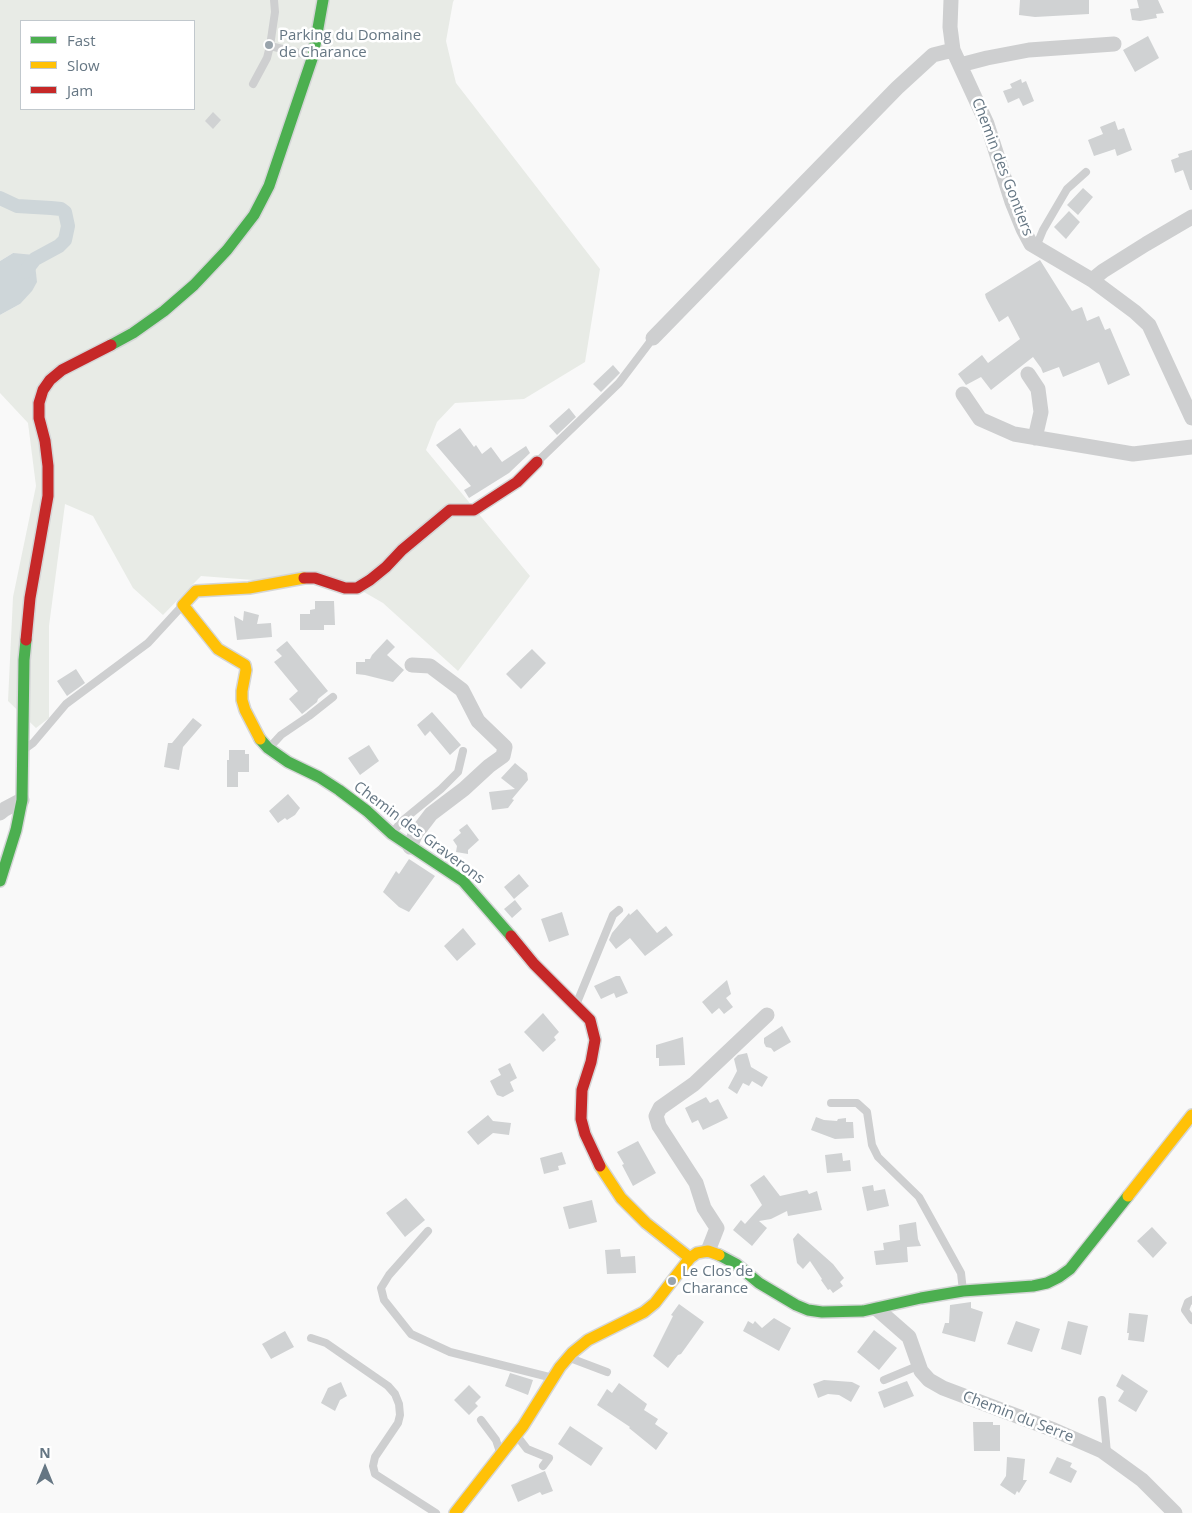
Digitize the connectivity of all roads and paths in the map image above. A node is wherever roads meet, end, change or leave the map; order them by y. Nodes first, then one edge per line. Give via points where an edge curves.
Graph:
1 (274, 0) edge
2 (323, 0) edge
3 (951, 0) edge
4 (1114, 44) dead end
5 (270, 46) junction
6 (953, 50) junction
7 (313, 56) junction
8 (960, 66) junction
9 (253, 84) dead end
10 (1086, 172) dead end
11 (1192, 217) edge
12 (1036, 247) junction
13 (1092, 280) junction
14 (653, 338) joint
15 (1028, 374) dead end
16 (964, 394) dead end
17 (1192, 418) edge
18 (1035, 438) junction
19 (1192, 447) edge
20 (537, 462) joint
21 (183, 605) junction
22 (412, 665) dead end
23 (333, 697) dead end
24 (268, 748) junction
25 (22, 751) junction
26 (464, 751) dead end
27 (22, 800) junction
28 (0, 813) edge
29 (392, 834) junction
30 (410, 846) junction
31 (0, 882) edge
32 (619, 910) dead end
33 (576, 1005) junction
34 (766, 1015) dead end
35 (831, 1103) dead end
36 (1192, 1115) edge
37 (428, 1232) dead end
38 (708, 1251) junction
39 (690, 1258) junction
40 (964, 1291) junction
41 (1192, 1300) edge
42 (877, 1308) junction
43 (1192, 1320) edge
44 (311, 1338) dead end
45 (568, 1357) junction
46 (920, 1365) junction
47 (607, 1372) dead end
48 (554, 1378) junction
49 (884, 1380) dead end
50 (1102, 1400) dead end
51 (481, 1420) dead end
52 (516, 1435) junction
53 (501, 1454) junction
54 (1107, 1455) junction
55 (543, 1466) dead end
56 (436, 1513) edge
57 (455, 1513) edge
58 (1175, 1513) edge

1 - 5 lane
2 - 7 street
3 - 6 street, Chemin des Gontiers
4 - 8 street via 1029,50
5 - 7 lane
5 - 9 lane
6 - 8 street, Chemin des Gontiers
6 - 14 street via 933,55 897,88
7 - 25 street via 270,186 254,215 227,250 194,285 164,310 133,333 62,370 43,390 39,418 48,466 48,496 30,598 24,660
8 - 12 street, Chemin des Gontiers via 988,124 1023,230
10 - 12 lane via 1067,189
11 - 13 street
12 - 13 street, Chemin des Gontiers
13 - 17 street, Chemin des Gontiers via 1149,325
14 - 20 lane via 619,382
15 - 18 street via 1038,389 1041,412
16 - 18 street via 980,419 1014,434
18 - 19 street via 1133,454
20 - 21 street via 517,482 474,510 450,510 386,567 357,588 306,577 249,588 196,591
21 - 24 street, Chemin des Graverons via 218,649 245,665 244,710
21 - 25 lane via 148,643 66,704 33,743
22 - 30 street via 430,666 462,690 478,721 505,748 504,756 432,814
23 - 24 lane
24 - 29 street, Chemin des Graverons via 332,786
25 - 27 street
26 - 29 lane via 458,772 402,821
27 - 28 street
27 - 31 street
29 - 30 street, Chemin des Graverons
30 - 33 street, Chemin des Graverons via 463,882 480,898 534,964
32 - 33 lane via 612,915
33 - 39 street, Chemin des Graverons via 590,1020 595,1040 582,1090 581,1120 597,1162 626,1204
34 - 38 street via 694,1084 660,1108 656,1116 659,1126 696,1183 704,1208 717,1228
35 - 40 lane via 857,1103 867,1112 872,1145 878,1158 919,1197 961,1273
36 - 40 street via 1065,1273 1040,1285
37 - 48 lane via 381,1288 384,1300 411,1334 450,1352
38 - 39 street
38 - 42 street via 736,1264 758,1283 796,1306 822,1312
39 - 45 street via 655,1303 644,1312 588,1340
40 - 42 street
41 - 43 lane via 1185,1310
42 - 46 street, Chemin du Serre via 909,1337
44 - 56 lane via 326,1343 395,1394 400,1415 375,1457 375,1474
45 - 47 lane
45 - 48 street
46 - 49 lane
46 - 54 street, Chemin du Serre via 929,1380 943,1388 1054,1430
48 - 52 street
50 - 54 lane
51 - 53 lane via 496,1440
52 - 53 street
52 - 55 lane via 527,1449 549,1458
53 - 57 street
54 - 58 street, Chemin du Serre via 1142,1480

